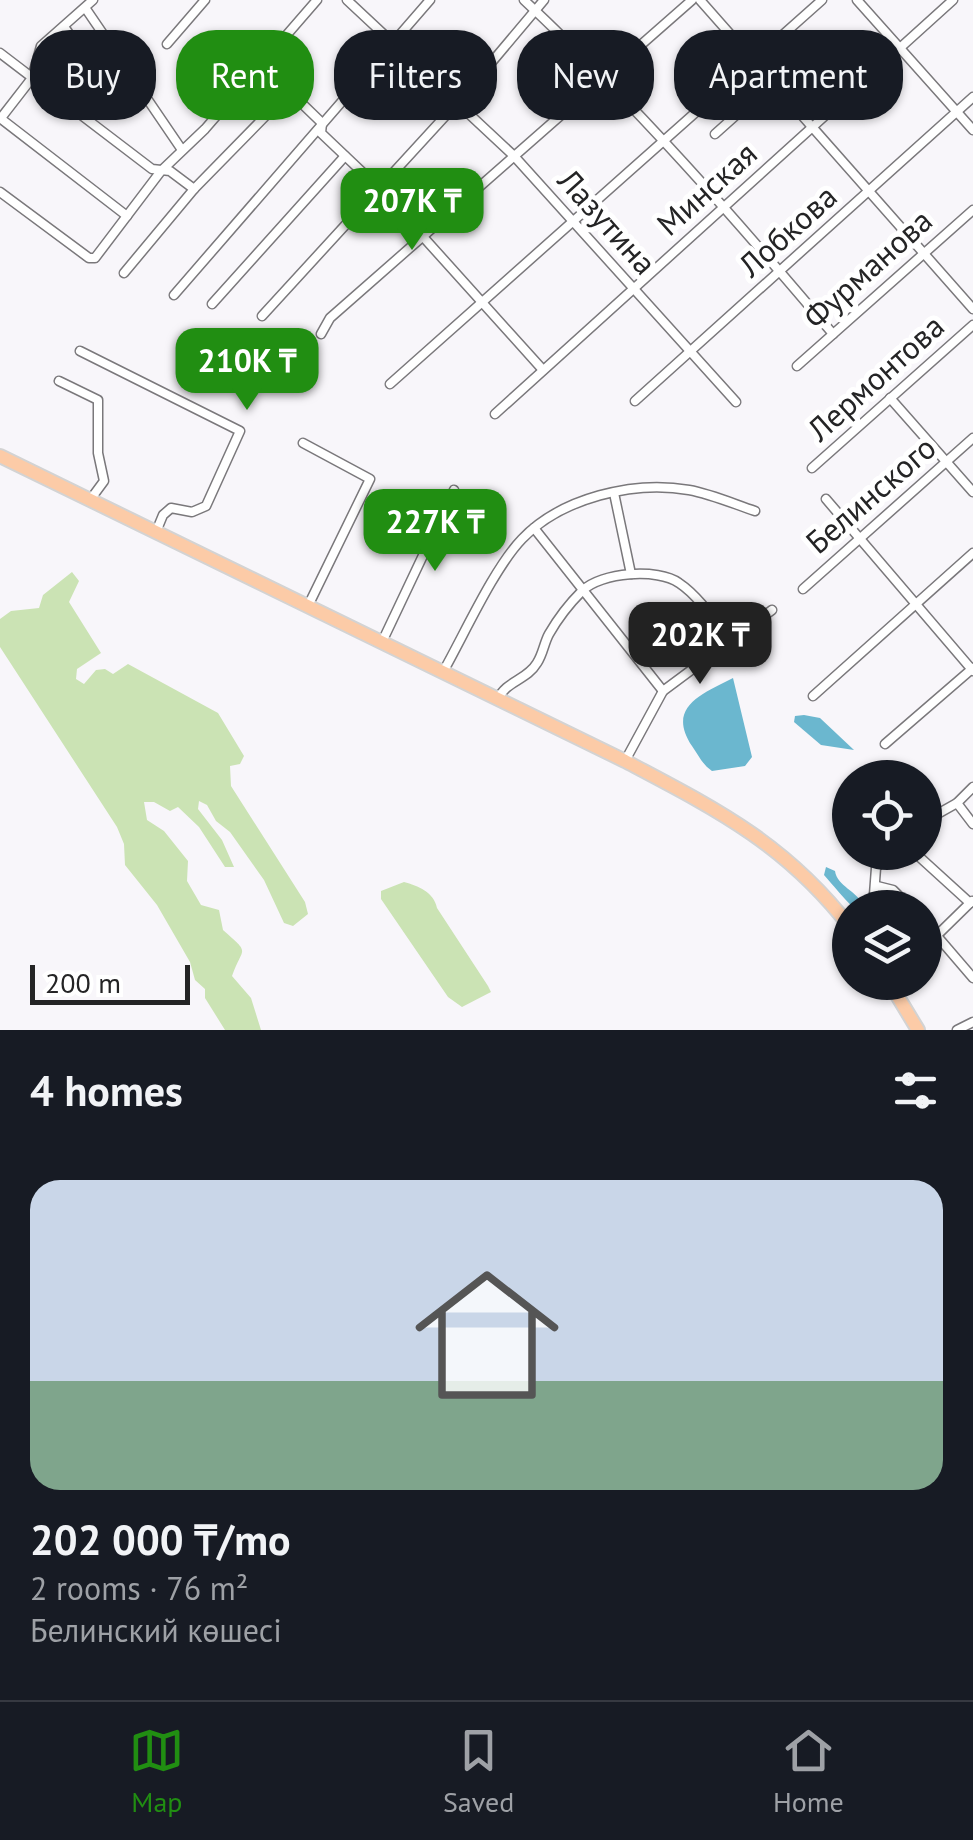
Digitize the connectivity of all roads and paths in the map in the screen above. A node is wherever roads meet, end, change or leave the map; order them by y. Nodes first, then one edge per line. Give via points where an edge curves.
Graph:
1 (94, 0) edge
2 (204, 0) edge
3 (316, 0) edge
4 (347, 0) edge
5 (430, 0) edge
6 (524, 0) edge
7 (544, 0) edge
8 (692, 0) edge
9 (700, 0) edge
10 (822, 0) edge
11 (857, 0) edge
12 (952, 0) edge
13 (86, 8) junction
14 (535, 11) junction
15 (64, 28) joint
16 (61, 30) edge
17 (290, 30) edge
18 (380, 30) edge
19 (404, 30) edge
20 (555, 30) edge
21 (727, 30) edge
22 (789, 30) edge
23 (884, 30) edge
24 (654, 33) edge
25 (167, 44) dead end
26 (903, 45) edge
27 (903, 51) edge
28 (0, 53) edge
29 (497, 55) edge
30 (30, 76) edge
31 (30, 80) edge
32 (973, 98) edge
33 (334, 110) edge
34 (957, 112) junction
35 (314, 116) edge
36 (0, 118) edge
37 (88, 120) edge
38 (210, 120) edge
39 (262, 120) edge
40 (441, 120) edge
41 (477, 120) edge
42 (555, 120) edge
43 (646, 120) edge
44 (687, 120) edge
45 (731, 120) edge
46 (806, 120) edge
47 (820, 120) edge
48 (322, 124) junction
49 (812, 127) junction
50 (973, 130) edge
51 (715, 134) dead end
52 (664, 140) junction
53 (182, 150) junction
54 (345, 156) junction
55 (514, 156) junction
56 (161, 171) junction
57 (380, 188) junction
58 (194, 189) junction
59 (869, 191) junction
60 (0, 192) edge
61 (725, 206) junction
62 (973, 210) edge
63 (127, 216) junction
64 (573, 221) junction
65 (423, 236) junction
66 (924, 254) junction
67 (780, 271) junction
68 (124, 273) dead end
69 (634, 289) junction
70 (174, 295) dead end
71 (482, 302) junction
72 (212, 304) dead end
73 (973, 308) edge
74 (262, 316) dead end
75 (973, 325) edge
76 (321, 334) dead end
77 (833, 334) junction
78 (80, 351) dead end
79 (690, 352) junction
80 (797, 366) dead end
81 (543, 370) junction
82 (60, 381) dead end
83 (390, 384) dead end
84 (890, 398) junction
85 (636, 401) dead end
86 (736, 402) dead end
87 (495, 414) dead end
88 (973, 438) edge
89 (303, 443) dead end
90 (0, 456) edge
91 (946, 462) junction
92 (812, 468) dead end
93 (454, 490) dead end
94 (973, 492) edge
95 (614, 493) junction
96 (90, 500) junction
97 (826, 500) dead end
98 (755, 512) dead end
99 (534, 528) junction
100 (156, 532) junction
101 (860, 538) junction
102 (973, 553) edge
103 (631, 574) junction
104 (803, 589) dead end
105 (582, 590) junction
106 (916, 604) junction
107 (308, 606) junction
108 (772, 610) dead end
109 (382, 642) junction
110 (730, 642) junction
111 (972, 669) edge
112 (443, 672) junction
113 (663, 691) junction
114 (813, 696) dead end
115 (498, 699) junction
116 (885, 744) dead end
117 (625, 761) junction
118 (973, 787) edge
119 (956, 803) junction
120 (942, 811) edge
121 (973, 824) edge
122 (878, 870) edge
123 (933, 870) edge
124 (877, 886) junction
125 (876, 890) edge
126 (893, 890) edge
127 (971, 905) edge
128 (832, 906) edge
129 (942, 931) edge
130 (942, 941) edge
131 (973, 978) edge
132 (900, 1000) edge
133 (973, 1022) edge
134 (918, 1030) edge
135 (957, 1030) edge

1 - 13 street
2 - 25 street
3 - 17 street
4 - 18 street, Лазутина
5 - 19 street
6 - 14 street
7 - 14 street
8 - 24 street
9 - 21 street
10 - 22 street
11 - 23 street
12 - 26 street, Минская
13 - 15 street
13 - 53 street
14 - 20 street
14 - 29 street
15 - 16 street
27 - 34 street
28 - 30 street
31 - 36 street
32 - 34 street, Лобкова
33 - 48 street
34 - 50 street
34 - 59 street, Лобкова
35 - 48 street
36 - 63 street
37 - 56 street
38 - 53 street
39 - 58 street
40 - 57 street
41 - 55 street, Лазутина
42 - 55 street
43 - 52 street
44 - 52 street
45 - 51 street
46 - 49 street
47 - 49 street, Минская
48 - 54 street via 322,133
48 - 70 street
49 - 59 street
49 - 61 street, Минская
52 - 61 street
52 - 64 street
53 - 56 street
54 - 57 street
54 - 72 street
55 - 64 street, Лазутина
55 - 65 street
56 - 58 street via 170,170
56 - 63 street
57 - 65 street
57 - 74 street
58 - 68 street
59 - 66 street
59 - 67 street, Лобкова
60 - 63 street via 93,259
61 - 67 street
61 - 69 street, Минская
62 - 66 street, Фурманова
64 - 69 street, Лазутина
64 - 71 street
65 - 71 street
65 - 76 street via 330,318
66 - 73 street
66 - 77 street, Фурманова
67 - 77 street
67 - 79 street, Лобкова
69 - 79 street, Лазутина
69 - 81 street, Минская
71 - 81 street
71 - 83 street
75 - 84 street, Лермонтова
77 - 80 street, Фурманова
78 - 100 street via 240,431 206,506 192,512 171,508
79 - 85 street, Лобкова
79 - 86 street, Лазутина
81 - 87 street, Минская
82 - 96 street via 98,400 104,481
84 - 91 street
84 - 92 street, Лермонтова
88 - 91 street, Белинского
89 - 107 street via 370,479
90 - 96 highway
91 - 94 street
91 - 101 street, Белинского
93 - 109 street
95 - 98 street via 691,490
95 - 99 street
95 - 103 street
96 - 100 highway
97 - 101 street
99 - 105 street
99 - 112 street via 503,566
100 - 107 highway
101 - 104 street, Белинского
101 - 106 street
102 - 106 street
103 - 105 street
103 - 110 street via 676,580
105 - 113 street
105 - 115 street via 549,634 538,662
106 - 111 street
106 - 114 street
107 - 109 highway
108 - 110 street
109 - 112 highway
110 - 113 street
111 - 116 street
112 - 115 highway
113 - 117 street
115 - 117 highway
117 - 128 highway via 757,835
118 - 119 street
119 - 120 street
119 - 121 street
122 - 124 street
123 - 127 street
124 - 125 street
124 - 126 street
127 - 129 street
130 - 131 street
132 - 134 highway
133 - 135 street

